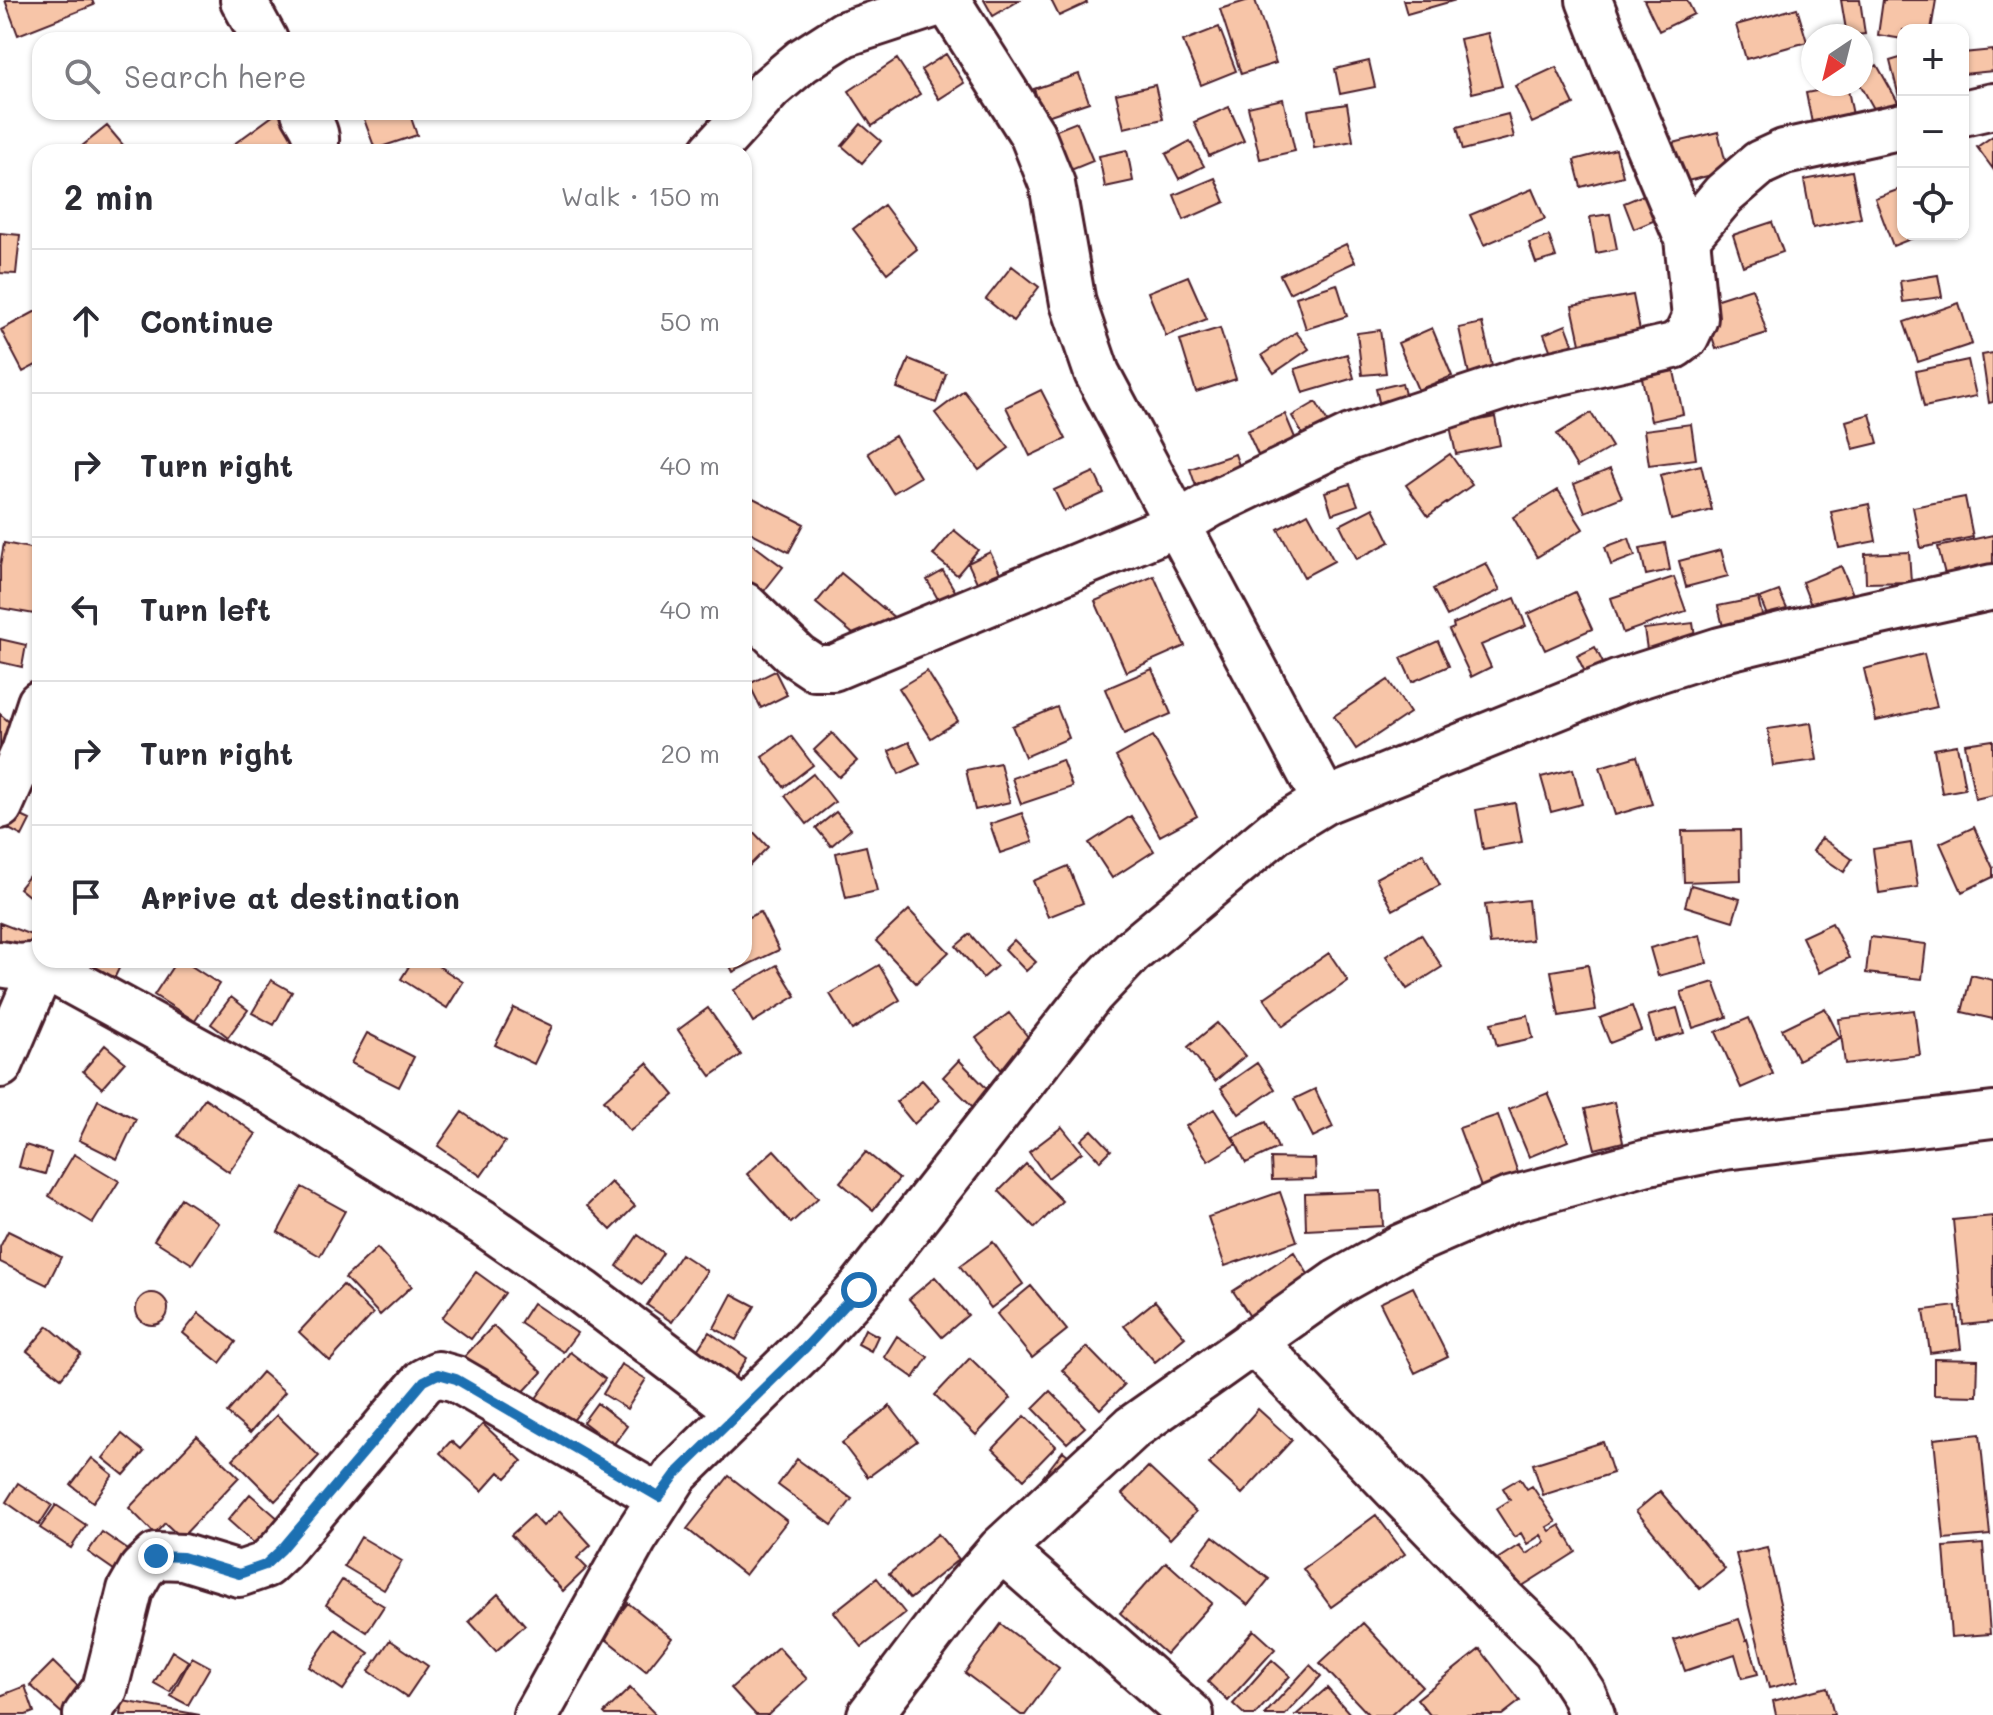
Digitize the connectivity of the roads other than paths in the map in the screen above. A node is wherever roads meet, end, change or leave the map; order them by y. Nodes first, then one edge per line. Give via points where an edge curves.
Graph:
1 (243, 0) edge
2 (948, 0) edge
3 (1589, 0) edge
4 (261, 32) edge
5 (1993, 106) edge
6 (752, 108) edge
7 (1969, 112) edge
8 (308, 120) edge
9 (741, 120) edge
10 (1897, 127) edge
11 (316, 144) edge
12 (719, 144) edge
13 (1687, 238) junction
14 (1178, 524) junction
15 (1993, 587) edge
16 (752, 613) edge
17 (32, 728) edge
18 (1325, 801) junction
19 (0, 806) edge
20 (29, 963) edge
21 (39, 968) edge
22 (0, 1065) edge
23 (1993, 1115) edge
24 (1253, 1341) junction
25 (740, 1411) junction
26 (659, 1497) junction
27 (1001, 1549) junction
28 (86, 1715) edge
29 (536, 1715) edge
30 (870, 1715) edge
31 (1191, 1715) edge
32 (1592, 1715) edge

1 - 4 street
2 - 6 street via 844,34 802,61
2 - 14 street via 1032,134 1052,184 1073,303 1097,373
3 - 13 street
5 - 7 street
8 - 11 street
9 - 12 street
10 - 13 street via 1784,152 1760,163 1724,194
13 - 14 street via 1695,318 1686,337 1674,346 1521,381 1351,437
14 - 16 street via 833,668 815,668 797,656
14 - 18 street
15 - 18 street via 1706,654 1620,682
17 - 19 street
18 - 25 street via 1276,831 1131,952 1092,993 859,1290
20 - 22 street
21 - 25 street via 254,1081 482,1222
23 - 24 street via 1724,1147 1509,1200 1401,1247 1338,1282
24 - 27 street via 1132,1428
24 - 32 street via 1555,1650
25 - 26 street
26 - 28 street via 456,1379 438,1374 424,1381 265,1565 239,1574 183,1557 156,1556 142,1569 130,1590 105,1689
26 - 29 street
27 - 30 street
27 - 31 street

